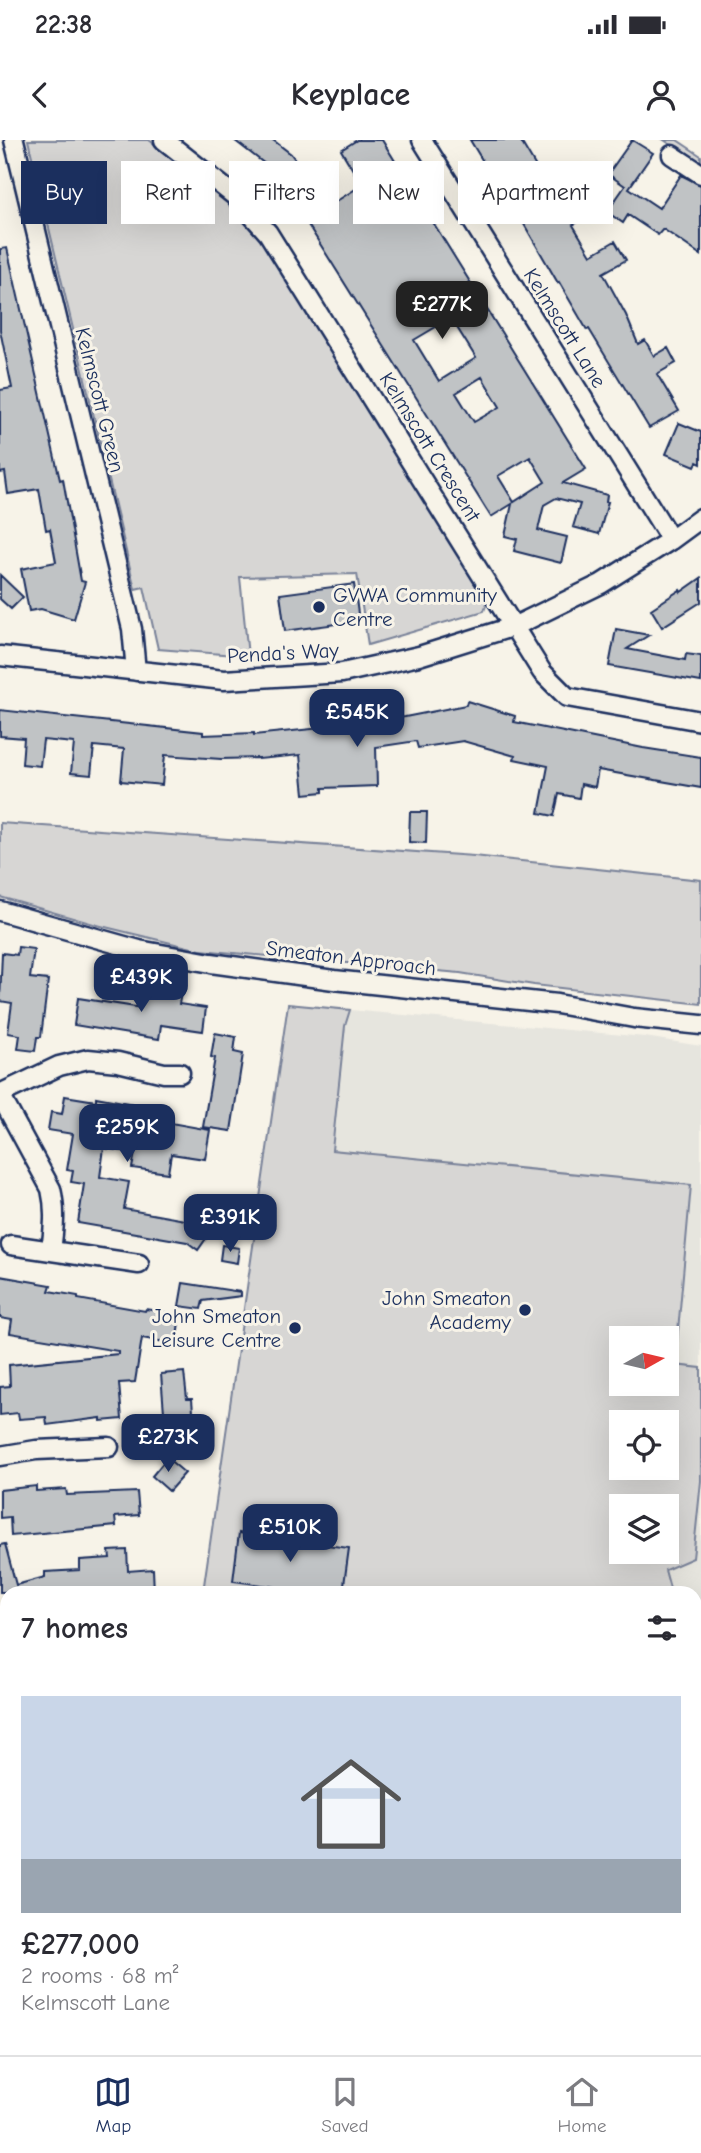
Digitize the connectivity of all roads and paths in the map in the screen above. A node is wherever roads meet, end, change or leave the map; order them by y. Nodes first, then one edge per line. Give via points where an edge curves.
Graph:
1 (14, 140) edge
2 (163, 140) edge
3 (422, 140) edge
4 (671, 155) dead end
5 (701, 174) edge
6 (701, 518) edge
7 (671, 540) junction
8 (515, 626) junction
9 (0, 656) edge
10 (136, 671) junction
11 (701, 721) edge
12 (0, 911) edge
13 (701, 1025) edge
14 (180, 1073) dead end
15 (0, 1095) edge
16 (11, 1245) dead end
17 (51, 1250) junction
18 (138, 1264) dead end
19 (109, 1447) dead end
20 (0, 1456) edge

1 - 10 street, Kelmscott Green via 132,629
2 - 8 street, Kelmscott Crescent via 235,196 268,233
3 - 7 street, Kelmscott Lane
4 - 5 street
6 - 7 street, Penda's Way
7 - 8 street, Penda's Way via 601,584
8 - 10 street, Penda's Way via 419,656 342,673 224,680
8 - 11 street, Kelmscott Crescent via 542,672 567,697
9 - 10 street, Penda's Way
12 - 13 street, Smeaton Approach via 139,950 211,963
14 - 15 street via 88,1059 59,1066
15 - 17 street via 51,1189 55,1204
16 - 17 street
17 - 18 street
19 - 20 street

